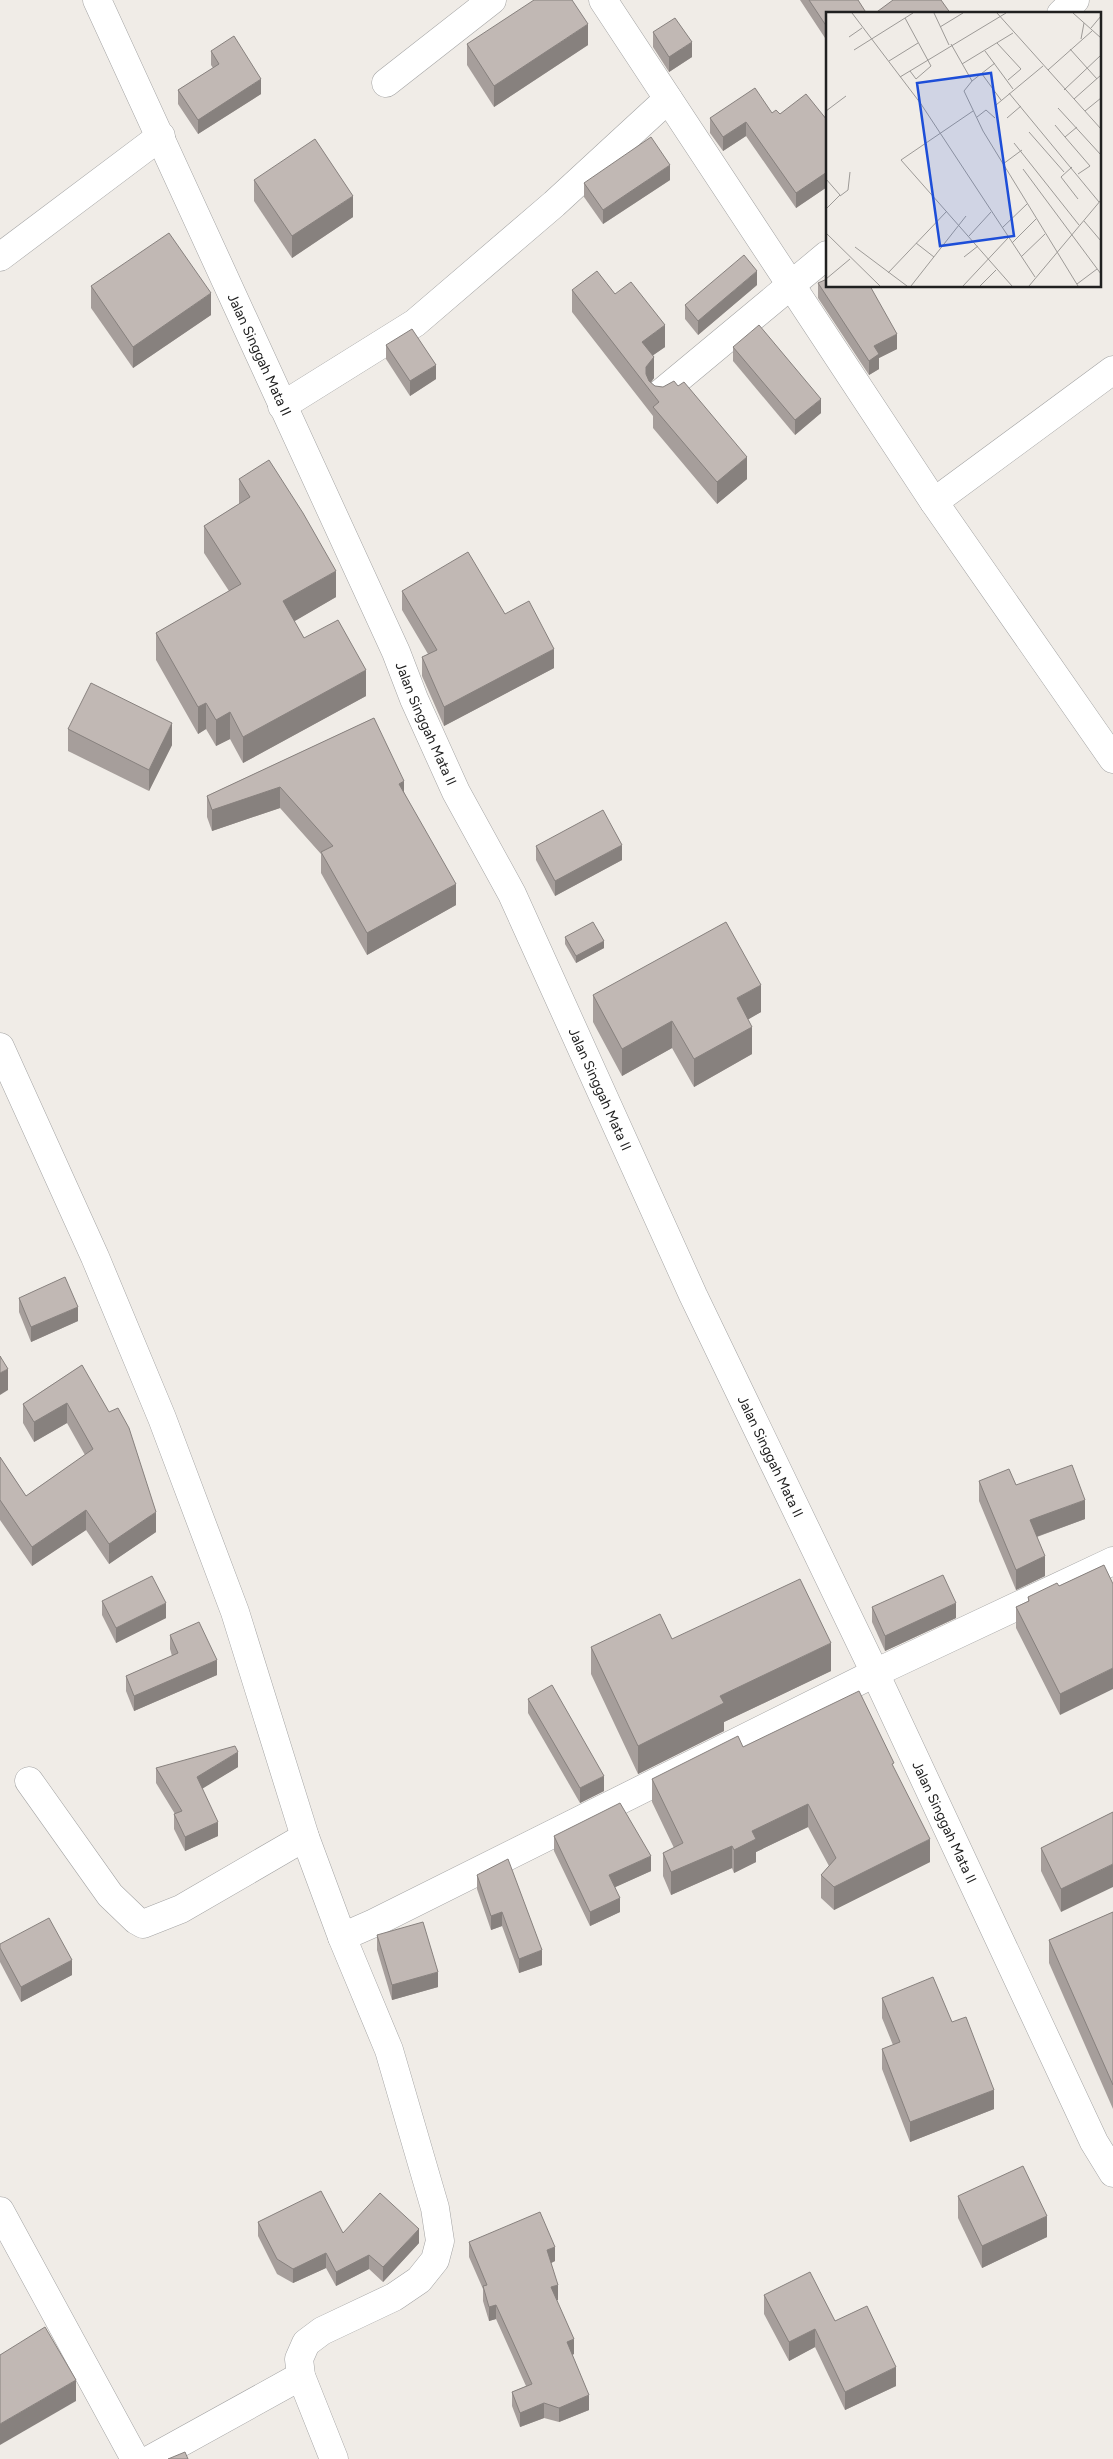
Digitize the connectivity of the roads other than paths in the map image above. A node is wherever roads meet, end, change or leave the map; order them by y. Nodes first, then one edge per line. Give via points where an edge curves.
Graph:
1 (97, 0) edge
2 (492, 0) edge
3 (603, 0) edge
4 (1076, 0) edge
5 (1063, 12) edge
6 (386, 83) dead end
7 (668, 99) junction
8 (161, 136) junction
9 (826, 256) edge
10 (0, 257) edge
11 (791, 286) junction
12 (1113, 370) edge
13 (661, 393) edge
14 (282, 406) junction
15 (934, 502) junction
16 (1113, 760) edge
17 (0, 1047) edge
18 (8, 1087) edge
19 (1113, 1561) edge
20 (875, 1673) junction
21 (29, 1781) dead end
22 (305, 1837) junction
23 (357, 1930) junction
24 (1113, 2173) edge
25 (0, 2212) edge
26 (301, 2376) junction
27 (135, 2459) edge
28 (151, 2459) edge
29 (334, 2459) edge

1 - 8 street, Jalan Singgah Mata II
2 - 6 street
3 - 7 street
4 - 5 street
7 - 11 street
7 - 14 street via 554,204 415,323
8 - 10 street
8 - 14 street, Jalan Singgah Mata II
9 - 11 street
11 - 13 street
11 - 15 street
12 - 15 street
14 - 20 street, Jalan Singgah Mata II via 396,652 456,792 512,894 693,1295
15 - 16 street
17 - 18 street
18 - 22 street via 95,1257 162,1418 235,1612
19 - 20 street
20 - 23 street
20 - 24 street, Jalan Singgah Mata II via 1085,2125
21 - 22 street via 110,1895 143,1924 181,1909
22 - 23 street
23 - 26 street via 435,2208 440,2241 435,2260 420,2280 394,2297 322,2331 306,2343 298,2358
25 - 27 street
26 - 28 street
26 - 29 street

